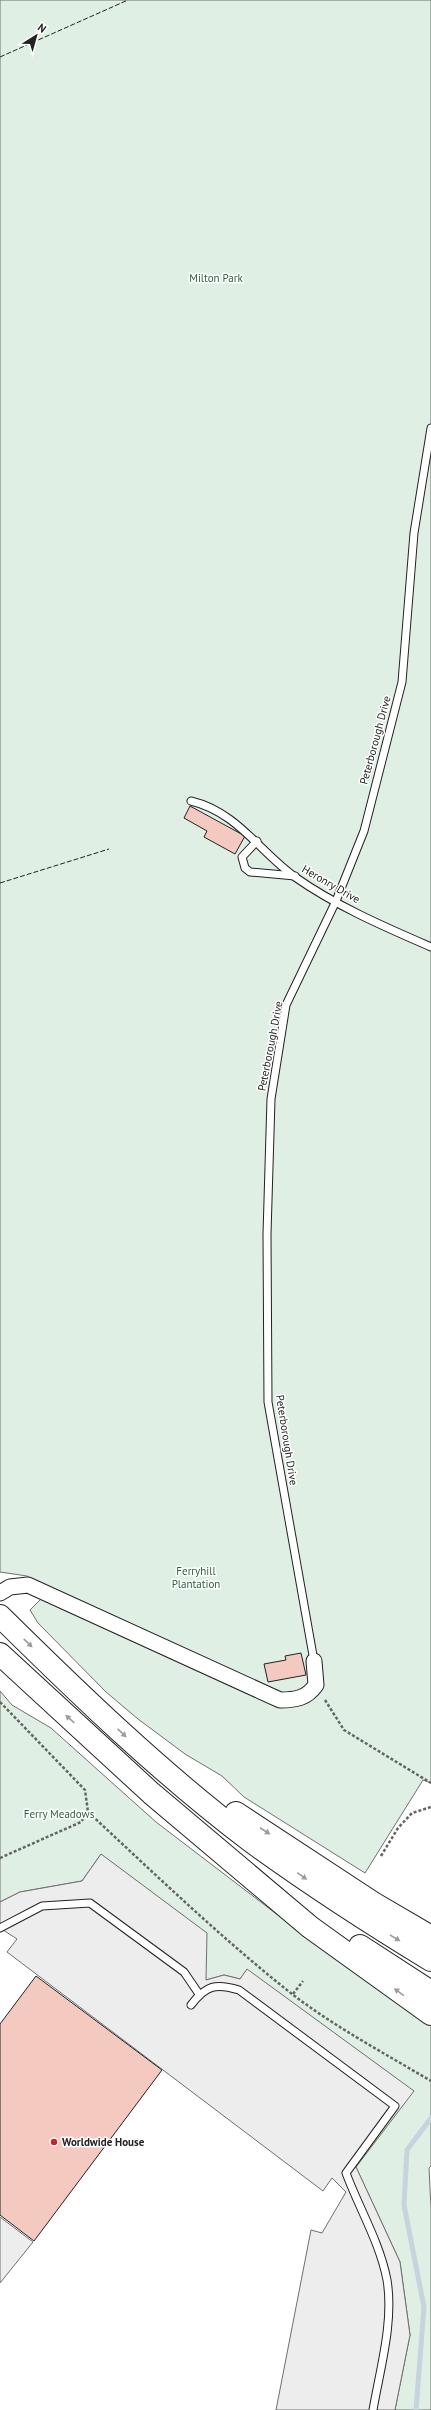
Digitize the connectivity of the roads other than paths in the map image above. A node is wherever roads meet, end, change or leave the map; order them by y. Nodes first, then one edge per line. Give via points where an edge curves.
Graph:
1 (431, 428) edge
2 (191, 801) dead end
3 (257, 842) junction
4 (295, 876) junction
5 (336, 901) junction
6 (431, 947) edge
7 (0, 1593) edge
8 (0, 1616) edge
9 (0, 1654) edge
10 (314, 1661) joint
11 (171, 1776) junction
12 (151, 1792) junction
13 (0, 1928) edge
14 (431, 1937) edge
15 (431, 1960) edge
16 (431, 1992) edge
17 (199, 1994) junction
18 (191, 2005) dead end
19 (431, 2014) edge
20 (373, 2410) edge

1 - 5 lane, Peterborough Drive via 414,533 402,682 364,831
2 - 3 lane, Heronry Drive via 208,805
3 - 4 lane, Heronry Drive
3 - 4 lane via 242,856 245,868 250,872
4 - 5 lane, Heronry Drive
5 - 6 lane, Heronry Drive
5 - 10 lane, Peterborough Drive via 286,1005 271,1099 267,1234 268,1402
7 - 10 street via 10,1587 28,1586 280,1700 295,1700 309,1695 316,1685
8 -> 11 highway via 125,1736
12 -> 9 highway
11 -> 14 highway via 248,1820 373,1903
11 -> 15 highway via 252,1841 362,1918
12 - 16 highway via 316,1918
19 -> 12 highway via 310,1927
13 - 17 lane via 42,1906 90,1902 184,1972
17 - 18 lane
17 - 20 lane via 206,1989 222,1985 239,1990 395,2106 346,2173 380,2254 387,2281 388,2320

